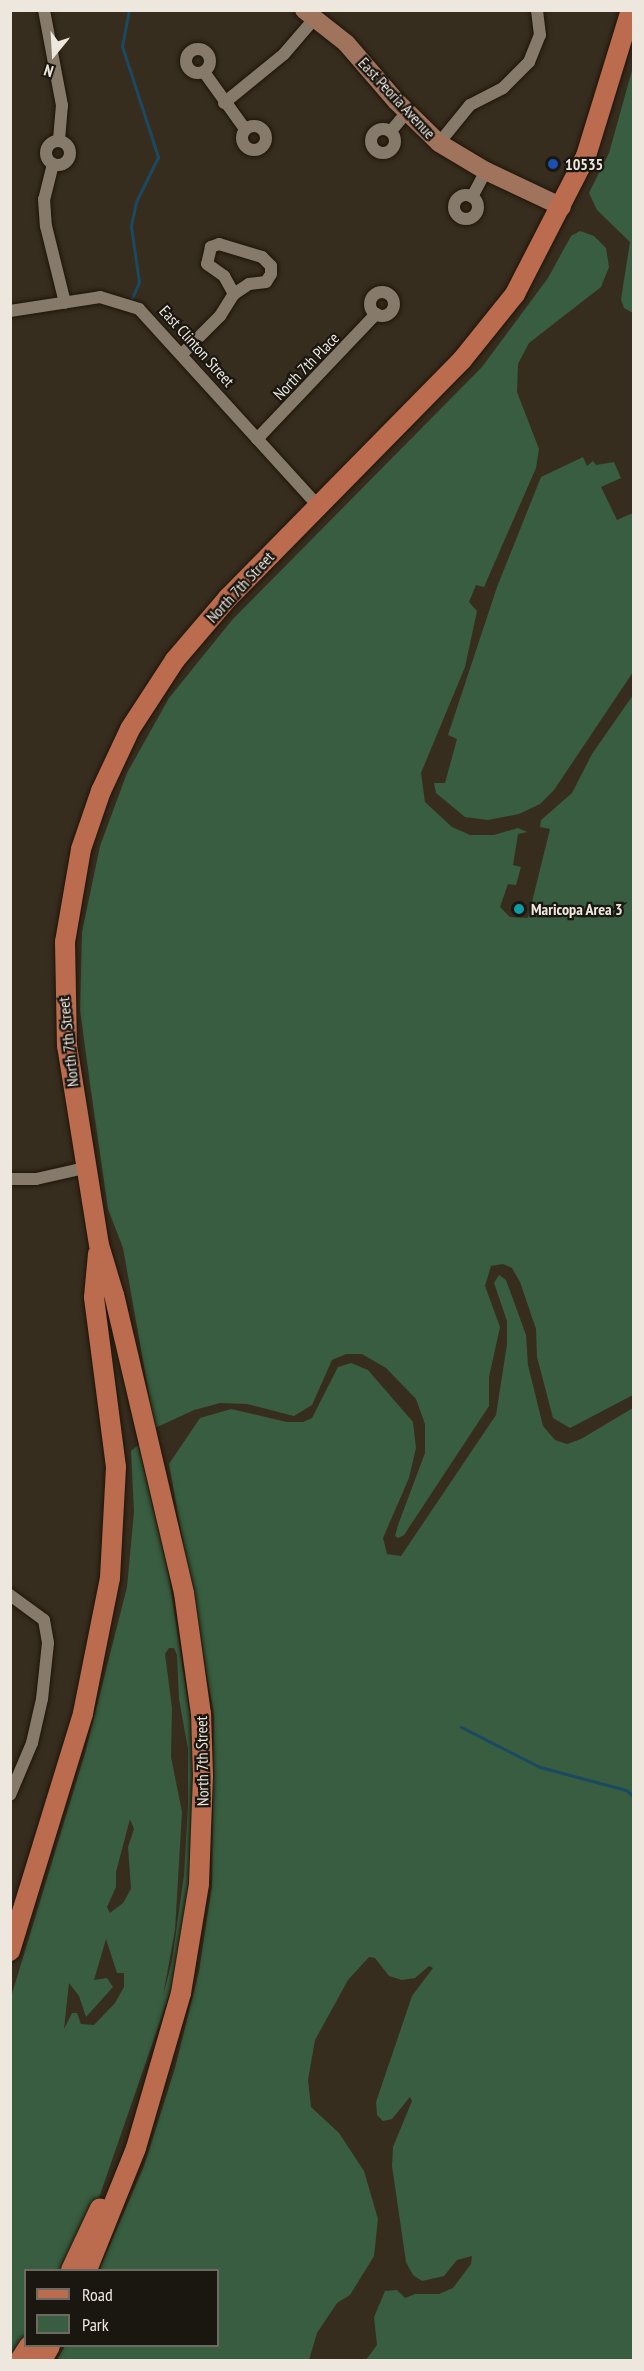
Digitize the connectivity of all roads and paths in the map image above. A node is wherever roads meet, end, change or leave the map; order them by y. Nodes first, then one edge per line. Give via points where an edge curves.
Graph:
1 (44, 10) edge
2 (631, 10) edge
3 (537, 11) edge
4 (309, 14) edge
5 (204, 72) dead end
6 (224, 103) junction
7 (406, 112) junction
8 (245, 129) dead end
9 (391, 131) dead end
10 (59, 140) junction
11 (439, 143) junction
12 (53, 164) junction
13 (486, 171) junction
14 (472, 197) dead end
15 (562, 207) junction
16 (234, 294) junction
17 (65, 303) junction
18 (10, 311) edge
19 (376, 314) dead end
20 (182, 354) junction
21 (257, 439) junction
22 (318, 506) junction
23 (85, 1168) junction
24 (10, 1179) edge
25 (99, 1245) junction
26 (10, 1595) edge
27 (10, 1795) edge
28 (10, 1951) edge
29 (169, 2039) junction
30 (72, 2269) edge
31 (88, 2269) edge
32 (28, 2347) edge
33 (49, 2347) edge
34 (20, 2361) edge
35 (42, 2361) edge

1 - 10 street via 62,105
2 - 15 main road, North 7th Street via 596,128
3 - 11 street via 540,35 530,62 503,88 470,105
4 - 6 street via 284,54
4 - 7 street, East Peoria Avenue via 346,43
5 - 6 street
6 - 8 street
7 - 9 street
7 - 11 street, East Peoria Avenue
10 - 12 street via 46,150
10 - 12 street via 66,143 70,153 65,163
11 - 13 street, East Peoria Avenue
12 - 17 street via 44,199 46,226
13 - 14 street
13 - 15 street, East Peoria Avenue
15 - 22 main road, North 7th Street via 515,294 490,327
16 - 16 street via 249,284 266,282 271,266 262,257 219,244 211,247 207,264 224,276
16 - 20 street via 220,316
17 - 18 street, East Clinton Street
17 - 20 street, East Clinton Street via 100,297 139,309
19 - 21 street, North 7th Place
20 - 21 street, East Clinton Street
21 - 22 street, East Clinton Street
22 - 23 main road, North 7th Street via 228,598 163,676 130,729 87,829 71,901 63,982 67,1046
23 - 24 street via 36,1179
23 - 25 main road, North 7th Street
25 - 28 main road, North 7th Street via 94,1297 116,1467 110,1578 83,1713
25 - 29 main road, North 7th Street via 184,1593 201,1714 199,1884
26 - 27 street via 44,1620 48,1643 32,1743
29 - 30 main road
29 - 31 main road, North 7th Street via 136,2148
32 - 34 main road
33 - 35 main road

